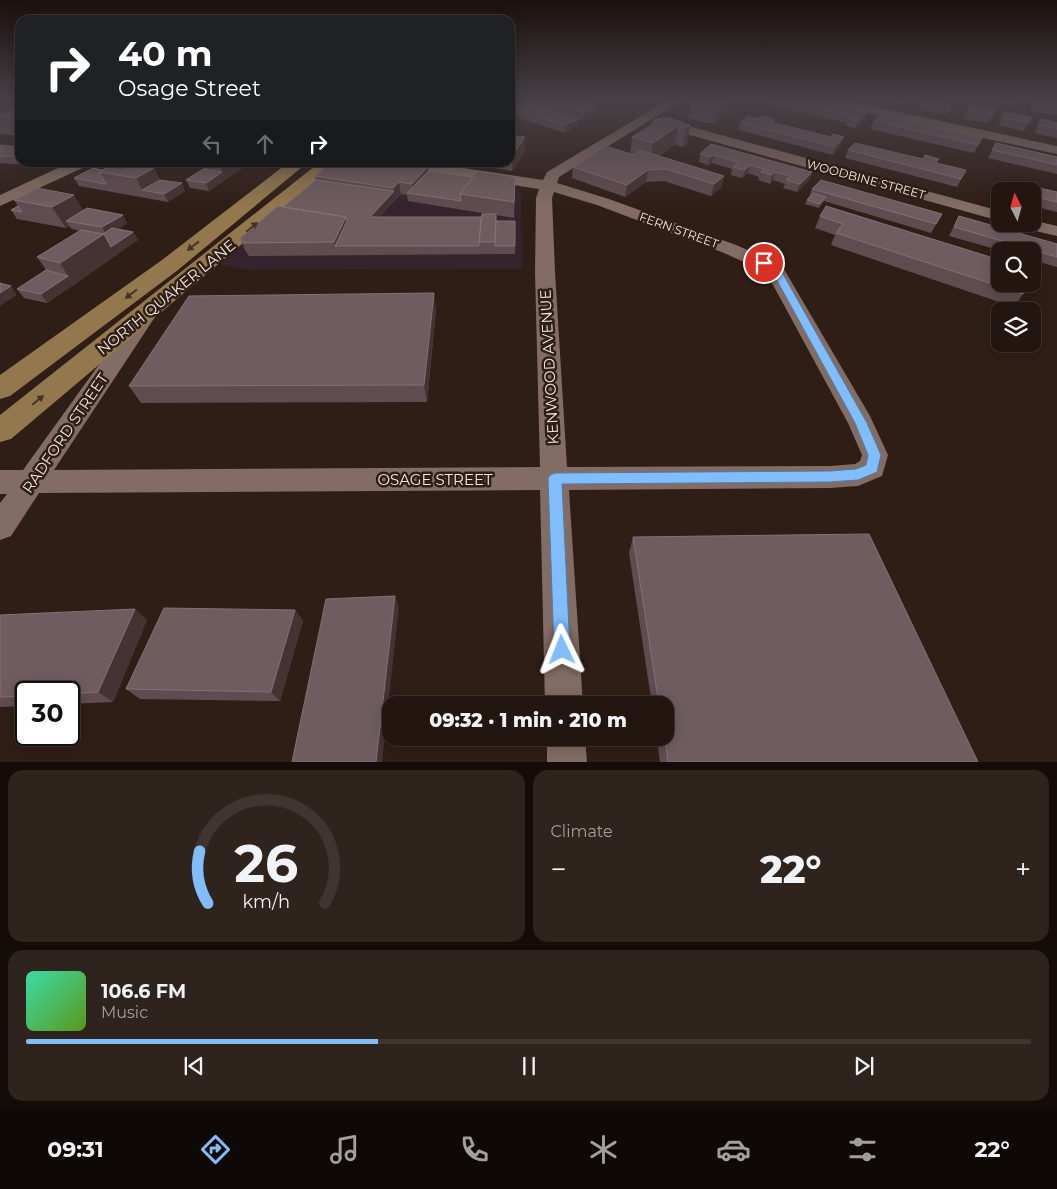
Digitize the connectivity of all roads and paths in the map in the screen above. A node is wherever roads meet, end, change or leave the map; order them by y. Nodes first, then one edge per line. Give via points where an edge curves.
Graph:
1 (616, 136) edge
2 (709, 136) edge
3 (991, 136) edge
4 (1057, 150) edge
5 (73, 167) edge
6 (294, 167) edge
7 (325, 167) edge
8 (422, 167) edge
9 (548, 185) junction
10 (0, 201) edge
11 (991, 214) edge
12 (1041, 227) edge
13 (1057, 231) edge
14 (146, 313) junction
15 (0, 389) edge
16 (0, 431) edge
17 (868, 470) joint
18 (555, 478) junction
19 (0, 482) edge
20 (32, 482) junction
21 (0, 527) edge
22 (564, 696) edge
23 (566, 746) edge
24 (567, 762) edge

1 - 9 street via 552,175
2 - 11 street, WOODBINE STREET
3 - 4 street
5 - 10 street
6 -> 15 main road, NORTH QUAKER LANE via 170,265
14 -> 7 main road, NORTH QUAKER LANE
8 - 9 street, FERN STREET
9 - 17 street, FERN STREET via 636,214 774,268 861,423 875,455 872,468
9 - 18 street, KENWOOD AVENUE via 544,198 545,272
12 - 13 street
16 -> 14 main road, NORTH QUAKER LANE
14 - 20 street, RADFORD STREET
17 - 18 street, OSAGE STREET via 858,475 830,477
18 - 20 street, OSAGE STREET
18 - 22 street, KENWOOD AVENUE
19 - 20 street, OSAGE STREET
20 - 21 street, RADFORD STREET
23 - 24 street

